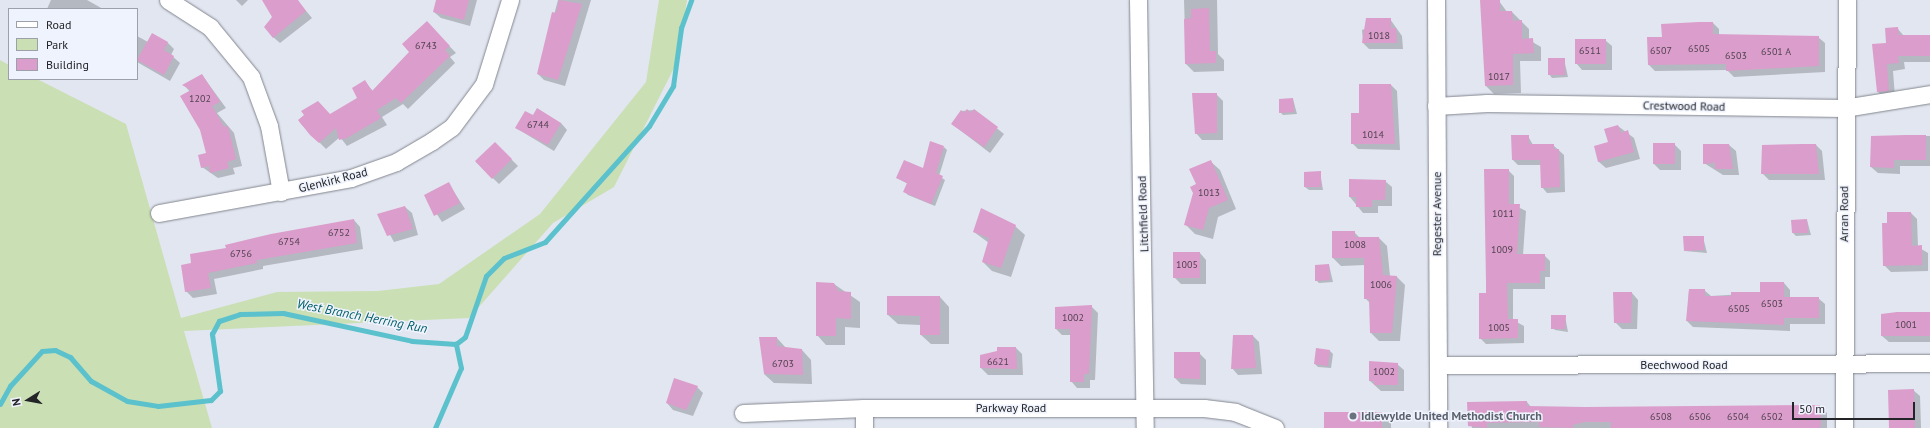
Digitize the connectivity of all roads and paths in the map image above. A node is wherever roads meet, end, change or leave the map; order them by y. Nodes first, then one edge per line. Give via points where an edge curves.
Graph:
1 (168, 0) edge
2 (510, 0) edge
3 (1138, 0) edge
4 (1436, 0) edge
5 (1847, 0) edge
6 (1930, 94) edge
7 (1436, 106) junction
8 (1844, 108) junction
9 (281, 192) junction
10 (159, 213) dead end
11 (1930, 363) edge
12 (1438, 365) junction
13 (1843, 365) junction
14 (864, 408) junction
15 (1146, 408) junction
16 (743, 413) dead end
17 (864, 428) edge
18 (1145, 428) edge
19 (1275, 428) edge
20 (1438, 428) edge
21 (1844, 428) edge

1 - 9 street via 210,27 251,77 269,126
2 - 9 street, Glenkirk Road via 484,84 452,127 396,162 351,178
3 - 15 street, Litchfield Road
4 - 7 street, Regester Avenue
5 - 8 street, Arran Road
6 - 8 street, Crestwood Road
7 - 8 street, Crestwood Road via 1488,103
7 - 12 street, Regester Avenue
8 - 13 street, Arran Road
9 - 10 street, Glenkirk Road
11 - 13 street, Beechwood Road
12 - 13 street, Beechwood Road
12 - 20 street, Regester Avenue
13 - 21 street, Arran Road
14 - 15 street, Parkway Road
14 - 16 street, Parkway Road
14 - 17 street
15 - 18 street, Litchfield Road
15 - 19 street, Parkway Road via 1235,412

